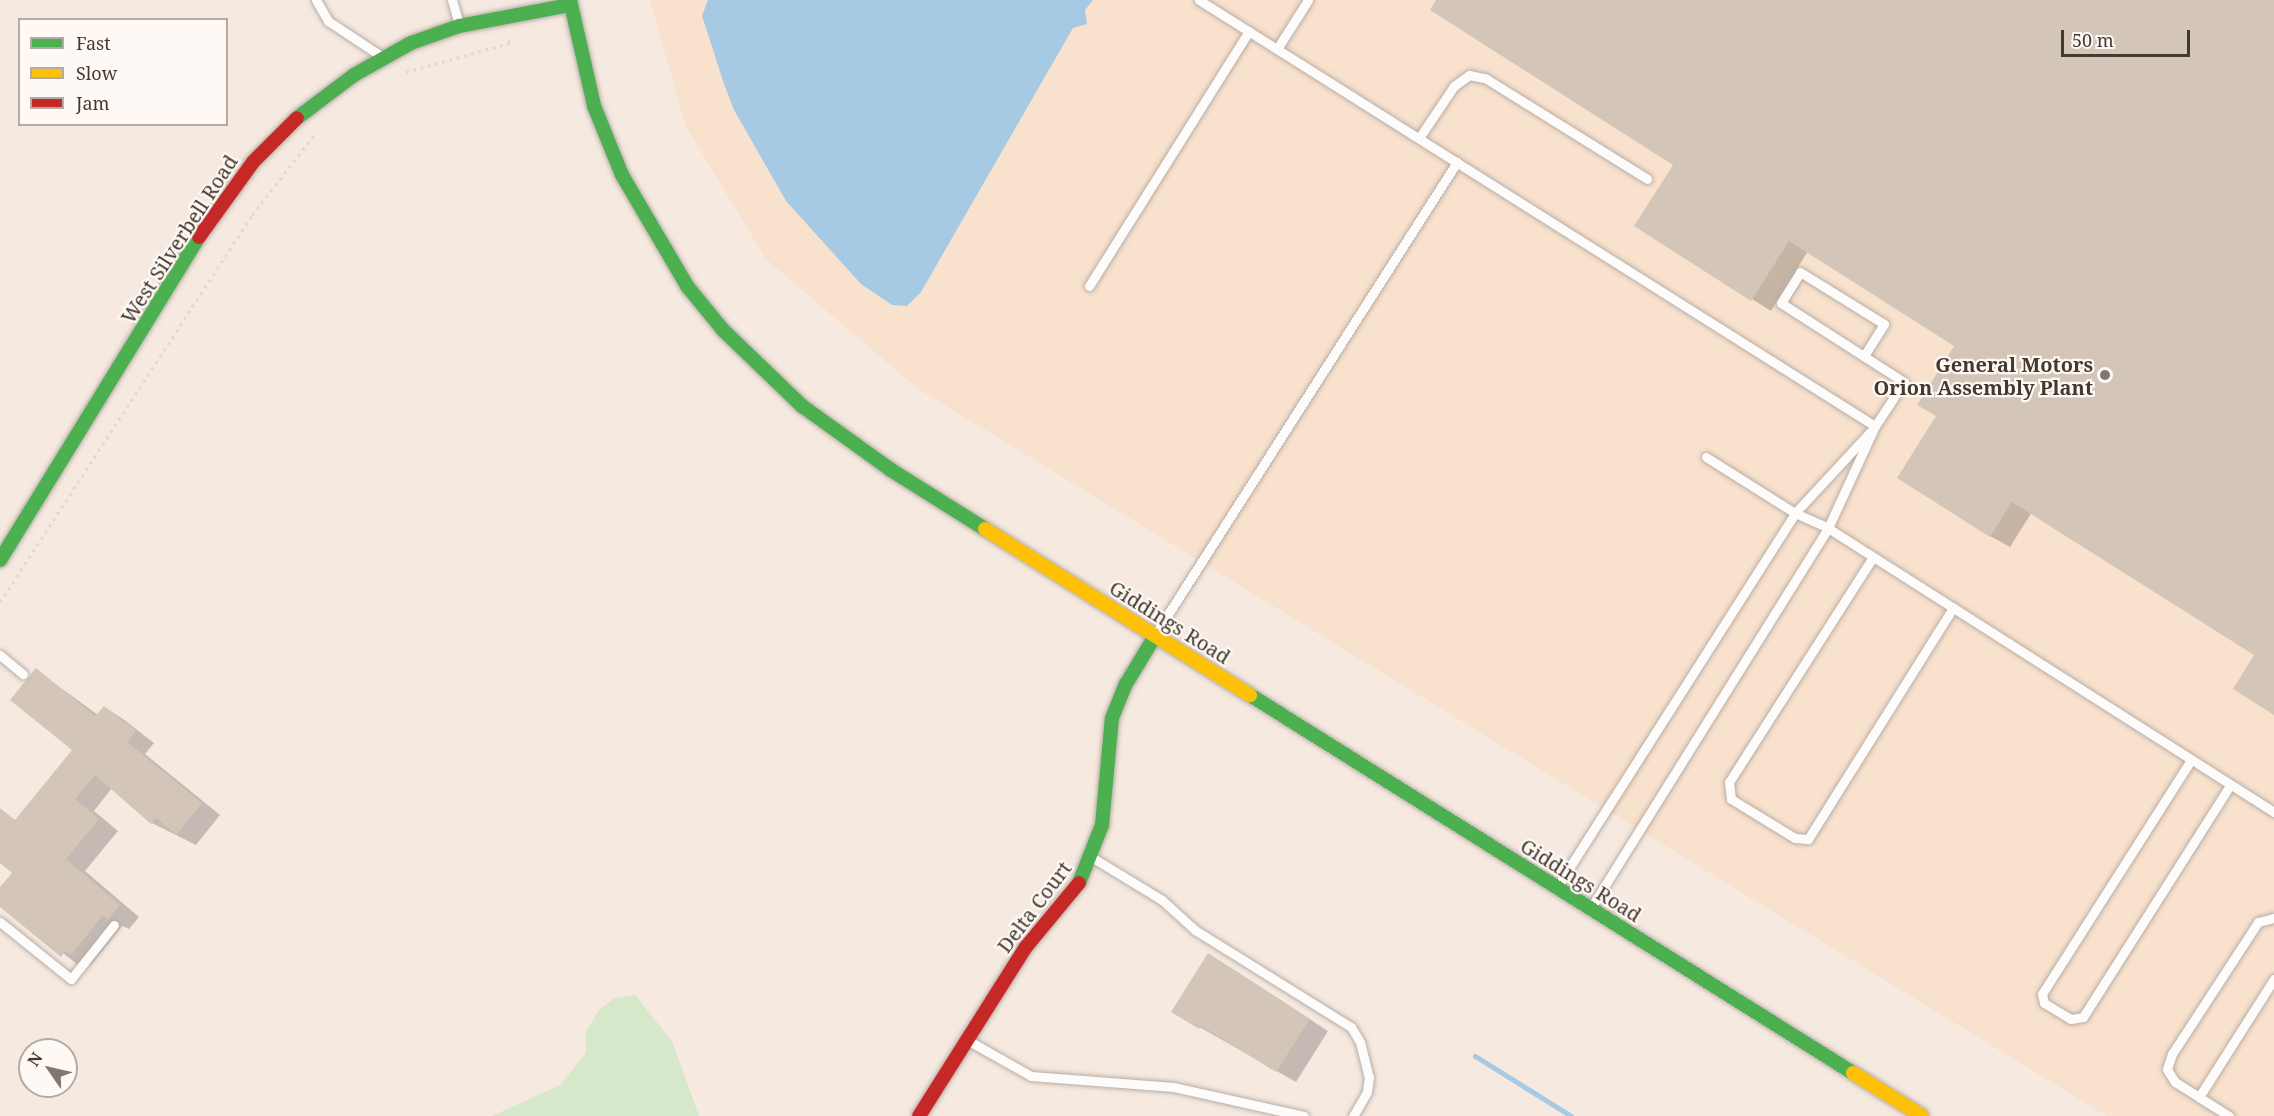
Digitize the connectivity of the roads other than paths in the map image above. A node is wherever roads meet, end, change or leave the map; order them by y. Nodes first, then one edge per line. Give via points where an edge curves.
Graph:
1 (316, 0) edge
2 (452, 0) edge
3 (1200, 0) edge
4 (1308, 0) edge
5 (570, 2) edge
6 (459, 26) junction
7 (1249, 31) junction
8 (1277, 49) junction
9 (383, 57) junction
10 (1419, 138) junction
11 (1456, 162) junction
12 (1647, 179) dead end
13 (1089, 286) dead end
14 (1863, 356) junction
15 (1875, 426) junction
16 (1706, 458) dead end
17 (1795, 513) junction
18 (1828, 528) junction
19 (1873, 557) junction
20 (0, 560) edge
21 (1953, 608) junction
22 (1155, 636) junction
23 (0, 656) edge
24 (23, 674) dead end
25 (2191, 760) junction
26 (2230, 785) junction
27 (2274, 812) edge
28 (1092, 858) junction
29 (1556, 887) junction
30 (1590, 908) junction
31 (2274, 918) edge
32 (0, 922) edge
33 (114, 925) dead end
34 (2274, 980) edge
35 (967, 1040) junction
36 (2199, 1097) junction
37 (919, 1116) edge
38 (1304, 1116) edge
39 (1353, 1116) edge
40 (1922, 1116) edge
41 (2229, 1116) edge

1 - 9 lane via 328,21
2 - 6 lane
3 - 7 lane
4 - 8 lane
5 - 6 main road, West Silverbell Road
5 - 22 main road, Giddings Road via 588,86 622,175 668,257 734,342 784,391 852,444
6 - 9 main road, West Silverbell Road
7 - 8 lane
7 - 13 lane
8 - 10 lane
9 - 20 main road, West Silverbell Road via 312,105 243,174 211,218
10 - 11 lane
10 - 12 lane via 1454,86 1470,75 1485,78
11 - 15 lane
11 - 22 lane
14 - 14 lane via 1780,303 1800,272 1884,324
14 - 15 lane via 1904,382
15 - 17 lane
15 - 18 lane
16 - 17 lane
17 - 18 lane
17 - 29 lane
18 - 19 lane
18 - 30 lane
19 - 21 lane
19 - 21 lane via 1729,782 1731,799 1795,838 1808,839
21 - 25 lane
22 - 28 main road, Delta Court via 1126,684 1112,718 1104,810
22 - 29 main road, Giddings Road
23 - 24 lane
25 - 26 lane
25 - 26 lane via 2042,994 2044,1003 2071,1019 2083,1017
26 - 27 lane
28 - 35 main road, Delta Court via 1069,899 1026,947
28 - 39 lane via 1161,900 1195,930 1351,1027 1360,1042 1369,1077 1367,1092
29 - 30 main road, Giddings Road
30 - 40 main road, Giddings Road
31 - 36 lane via 2258,922 2172,1054 2168,1069 2171,1076
32 - 33 lane via 71,979
34 - 36 lane
35 - 37 main road, Delta Court
35 - 38 lane via 1031,1076 1174,1087
36 - 41 lane

